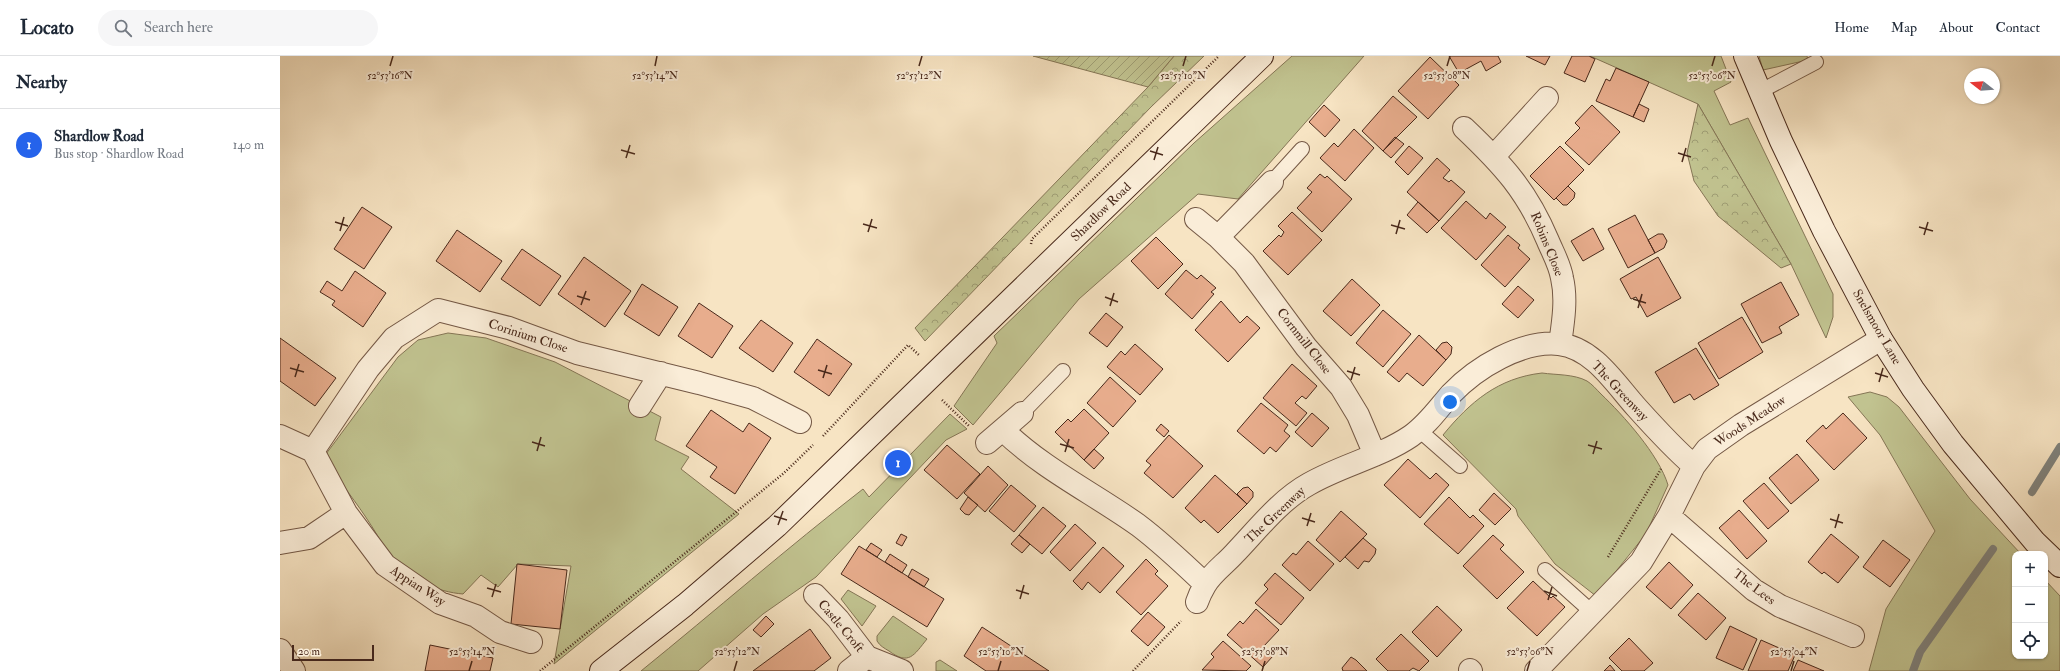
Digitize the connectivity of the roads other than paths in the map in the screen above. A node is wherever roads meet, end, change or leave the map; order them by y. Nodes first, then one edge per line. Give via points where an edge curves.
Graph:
1 (1262, 56) edge
2 (1745, 56) edge
3 (1816, 62) dead end
4 (1759, 92) junction
5 (1547, 98) dead end
6 (1464, 128) dead end
7 (1302, 149) dead end
8 (1494, 156) junction
9 (1272, 182) joint
10 (1196, 219) dead end
11 (1218, 237) junction
12 (1881, 339) junction
13 (1560, 344) junction
14 (1063, 371) dead end
15 (661, 373) junction
16 (640, 406) dead end
17 (1022, 412) joint
18 (800, 422) dead end
19 (1419, 430) junction
20 (280, 436) edge
21 (313, 451) junction
22 (1375, 455) junction
23 (1460, 466) dead end
24 (1694, 466) junction
25 (346, 513) junction
26 (1669, 516) junction
27 (280, 543) edge
28 (2060, 566) edge
29 (1545, 570) dead end
30 (815, 595) dead end
31 (1593, 613) junction
32 (1853, 636) dead end
33 (531, 642) dead end
34 (280, 650) edge
35 (867, 657) junction
36 (294, 671) edge
37 (601, 671) edge
38 (849, 671) edge
39 (902, 671) edge
40 (1536, 671) edge

1 - 37 street, Shardlow Road via 777,526 685,605
2 - 4 street, Snelsmoor Lane
3 - 4 lane
4 - 12 street, Snelsmoor Lane via 1824,232
5 - 8 street
6 - 8 street, Robins Close
7 - 9 lane
8 - 13 street, Robins Close via 1528,199 1559,269 1564,294
9 - 11 street
10 - 11 street, Cornmill Close
11 - 22 street, Cornmill Close via 1244,263 1306,347 1341,387 1358,415
12 - 24 street, Woods Meadow via 1741,425 1707,449
12 - 28 street, Snelsmoor Lane via 1953,444 2035,542
13 - 19 street, The Greenway via 1523,349 1478,370
13 - 24 street, The Greenway via 1577,350 1607,372 1674,448
14 - 17 lane
15 - 16 street
15 - 18 street, Corinium Close via 753,398
15 - 21 street, Corinium Close via 577,353 509,328 438,310 394,338 368,370
17 - 22 street, The Greenway via 995,437 1019,445 1062,477 1139,526 1201,593 1275,511 1296,493 1340,469
19 - 22 street, The Greenway via 1401,443
19 - 23 lane
20 - 21 street
21 - 25 street, Appian Way
24 - 26 street, Woods Meadow
25 - 27 street via 309,538
25 - 33 street, Appian Way via 385,565 440,602 476,616 500,632
26 - 31 street, Woods Meadow via 1641,562
26 - 32 street, The Lees via 1754,590 1780,606
29 - 31 lane
30 - 35 street, Castle Croft via 838,619
31 - 40 street, Woods Meadow
34 - 36 street
35 - 38 street, Castle Croft
35 - 39 street, Castle Croft

